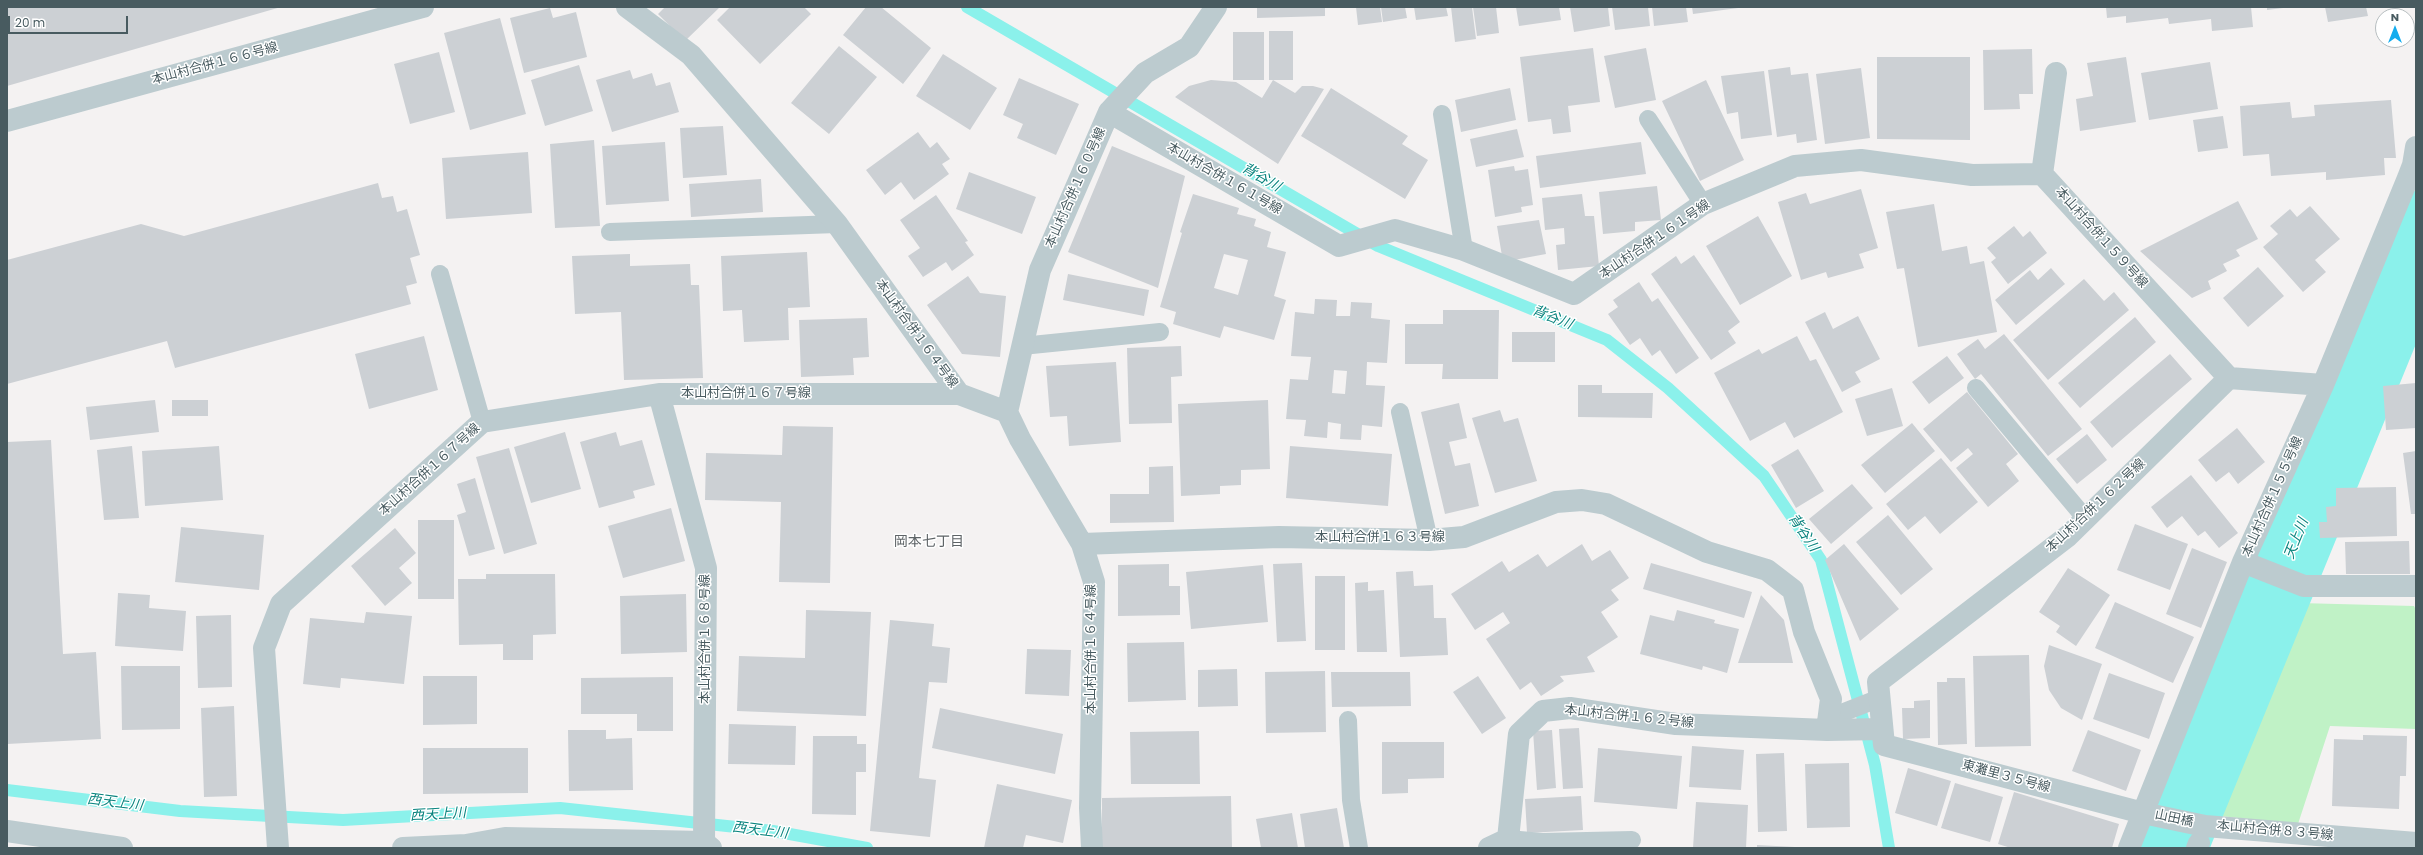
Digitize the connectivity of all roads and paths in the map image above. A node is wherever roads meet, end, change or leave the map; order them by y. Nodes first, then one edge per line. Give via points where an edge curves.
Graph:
1 (423, 7) edge
2 (627, 7) edge
3 (1216, 7) edge
4 (2056, 73) dead end
5 (1109, 112) junction
6 (1442, 114) dead end
7 (1648, 119) dead end
8 (7, 121) edge
9 (2416, 147) edge
10 (2042, 174) junction
11 (2412, 178) edge
12 (1703, 204) junction
13 (837, 224) junction
14 (610, 232) dead end
15 (1464, 250) junction
16 (440, 274) dead end
17 (1160, 332) dead end
18 (1022, 346) junction
19 (2228, 378) junction
20 (2323, 385) junction
21 (1976, 388) dead end
22 (659, 394) junction
23 (959, 394) junction
24 (1007, 412) junction
25 (1400, 412) dead end
26 (482, 422) junction
27 (2086, 519) junction
28 (1429, 540) junction
29 (1082, 544) junction
30 (2243, 562) junction
31 (2416, 586) edge
32 (1880, 698) junction
33 (1348, 720) dead end
34 (1828, 724) junction
35 (1882, 729) junction
36 (2143, 813) junction
37 (7, 831) edge
38 (2200, 839) edge
39 (1632, 840) dead end
40 (2274, 840) edge
41 (2416, 843) edge
42 (1498, 844) edge
43 (708, 845) edge
44 (465, 846) edge
45 (122, 848) edge
46 (278, 848) edge
47 (403, 848) edge
48 (1092, 848) edge
49 (1359, 848) edge
50 (2129, 848) edge

1 - 8 street, 本山村合併１６６号線
2 - 13 street, 本山村合併１６４号線 via 691,55
3 - 5 street, 本山村合併１６０号線 via 1189,47 1145,73
4 - 10 street
5 - 15 street, 本山村合併１６１号線 via 1339,246 1395,230
5 - 18 street, 本山村合併１６０号線 via 1040,270
6 - 15 lane
7 - 12 lane
9 - 11 street, 本山村合併１５５号線
10 - 12 street, 本山村合併１６１号線 via 1972,175 1861,160 1795,166
10 - 19 street, 本山村合併１５９号線
11 - 20 street, 本山村合併１５５号線
12 - 15 street, 本山村合併１６１号線 via 1574,294
13 - 14 lane
13 - 23 street, 本山村合併１６４号線
16 - 26 lane
17 - 18 lane
18 - 24 street, 本山村合併１６０号線
19 - 20 street
19 - 27 street, 本山村合併１６２号線
20 - 30 street, 本山村合併１５５号線
21 - 27 lane
22 - 23 street, 本山村合併１６７号線
22 - 26 street, 本山村合併１６７号線
22 - 43 street, 本山村合併１６８号線 via 706,568 705,794
23 - 24 street, 本山村合併１６４号線
24 - 29 street, 本山村合併１６４号線 via 1020,439
25 - 28 lane
26 - 46 street, 本山村合併１６７号線 via 281,604 264,648
27 - 32 street, 本山村合併１６２号線 via 2068,536 1878,682
28 - 29 street, 本山村合併１６３号線 via 1279,537
28 - 34 street, 本山村合併１６３号線 via 1464,537 1556,502 1582,500 1606,504 1707,552 1767,570 1793,590 1804,632 1831,699
29 - 48 street, 本山村合併１６４号線 via 1094,582 1090,808
30 - 31 street via 2304,586
30 - 36 street, 本山村合併１５５号線
32 - 34 lane
32 - 35 street, 本山村合併１６２号線
33 - 49 lane via 1351,800
34 - 35 street, 本山村合併１６２号線
34 - 42 street, 本山村合併１６２号線 via 1676,724 1570,708 1543,711 1519,734
35 - 36 street, 東灘里３５号線 via 1884,745
36 - 38 street, 山田橋
36 - 50 street, 本山村合併１５５号線
37 - 45 street
38 - 40 street, 本山村合併８３号線
39 - 42 lane
40 - 41 street, 本山村合併８３号線
43 - 44 street via 505,838
44 - 47 street

